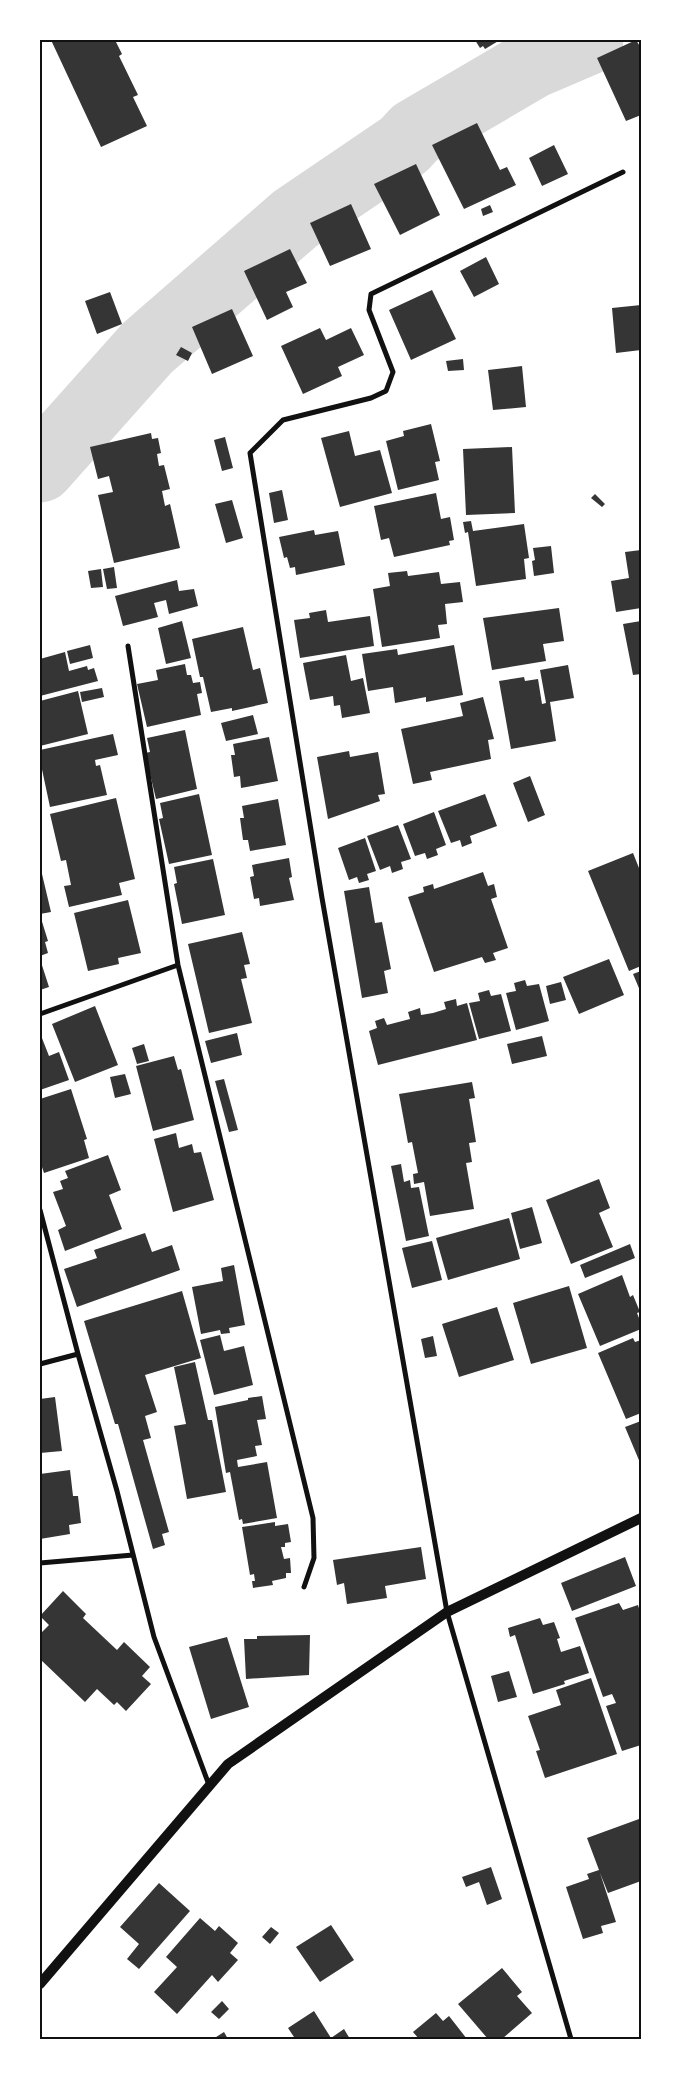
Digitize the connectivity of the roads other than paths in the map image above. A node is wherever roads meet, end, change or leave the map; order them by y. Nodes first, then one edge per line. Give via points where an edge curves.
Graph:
1 (623, 172) dead end
2 (128, 646) dead end
3 (178, 965) junction
4 (40, 1014) edge
5 (40, 1210) edge
6 (78, 1354) junction
7 (40, 1364) edge
8 (641, 1518) edge
9 (133, 1555) junction
10 (40, 1563) edge
11 (304, 1586) dead end
12 (447, 1612) junction
13 (209, 1786) junction
14 (40, 1984) edge
15 (571, 2039) edge

1 - 12 street via 371,294 369,310 393,372 386,391 372,398 283,420 250,454 322,898
2 - 3 street
3 - 4 street
3 - 11 street via 313,1518 314,1558
5 - 6 street
6 - 7 street
6 - 9 street
8 - 12 main road
9 - 10 street
9 - 13 street via 154,1637
12 - 13 main road via 228,1764
12 - 15 street
13 - 14 main road

